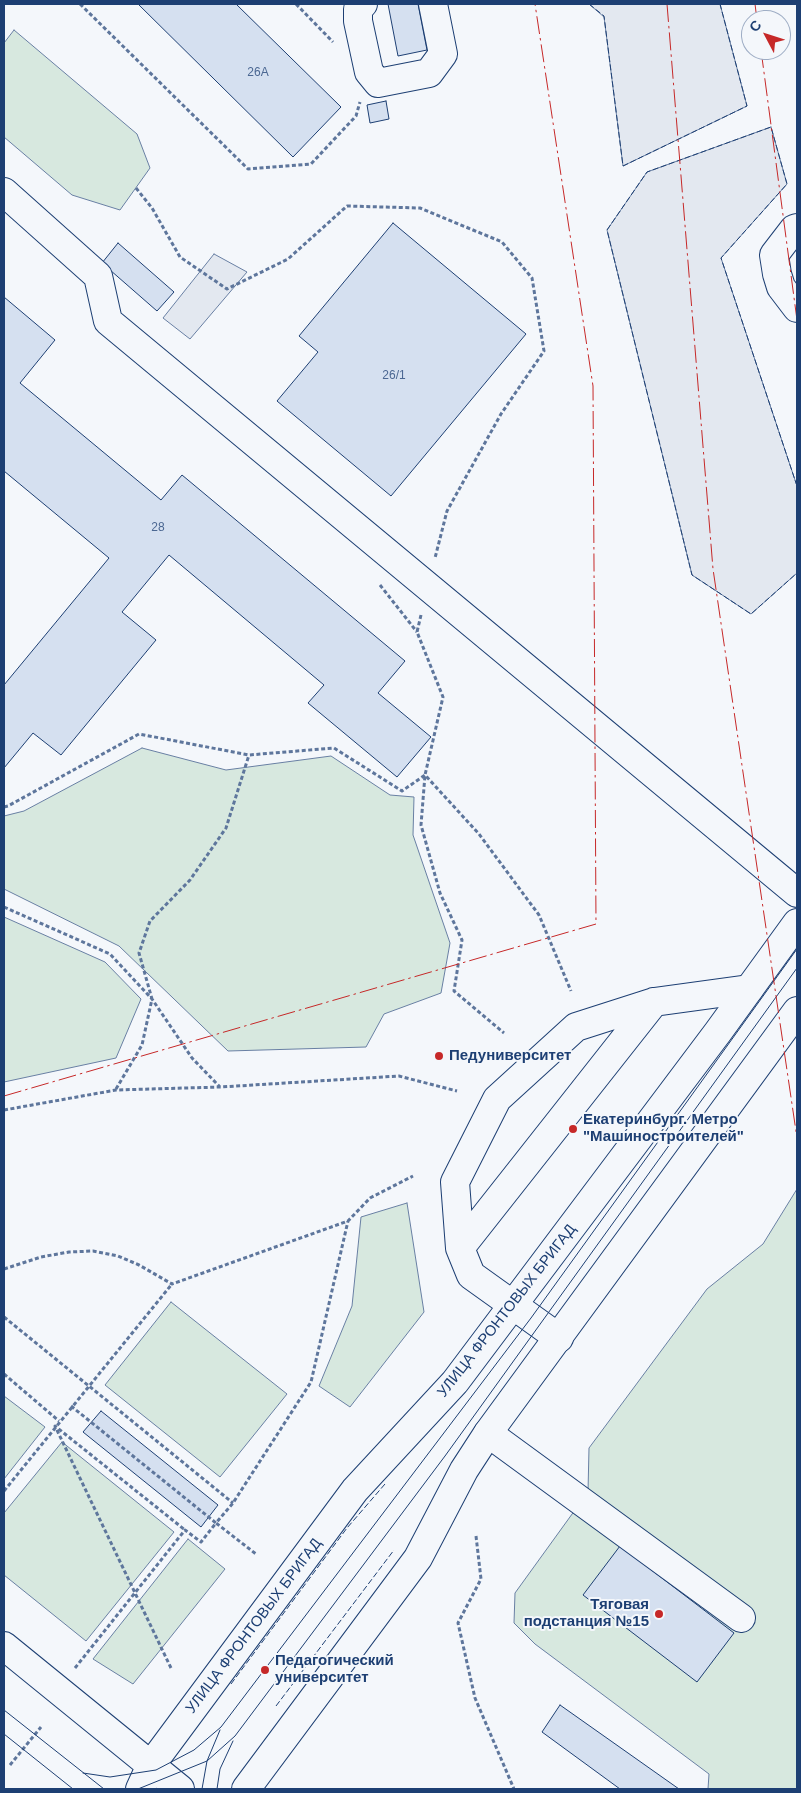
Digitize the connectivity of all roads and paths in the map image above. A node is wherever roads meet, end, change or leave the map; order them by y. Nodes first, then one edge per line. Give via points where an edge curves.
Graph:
1 (80, 4) edge
2 (296, 4) edge
3 (363, 4) edge
4 (434, 4) edge
5 (367, 63) junction
6 (136, 188) dead end
7 (4, 192) edge
8 (797, 228) edge
9 (797, 308) edge
10 (427, 586) junction
11 (249, 755) junction
12 (425, 775) junction
13 (4, 807) edge
14 (797, 893) edge
15 (4, 907) edge
16 (797, 923) edge
17 (749, 989) junction
18 (571, 991) dead end
19 (152, 999) junction
20 (654, 1002) junction
21 (797, 1011) edge
22 (504, 1033) dead end
23 (221, 1087) junction
24 (116, 1090) junction
25 (458, 1092) dead end
26 (4, 1110) edge
27 (413, 1176) dead end
28 (348, 1221) junction
29 (460, 1248) junction
30 (4, 1269) edge
31 (172, 1284) junction
32 (514, 1305) junction
33 (4, 1317) edge
34 (559, 1338) junction
35 (4, 1374) edge
36 (88, 1386) junction
37 (71, 1406) junction
38 (59, 1421) junction
39 (55, 1426) junction
40 (488, 1433) junction
41 (4, 1491) edge
42 (233, 1503) junction
43 (216, 1523) junction
44 (185, 1530) junction
45 (476, 1536) dead end
46 (256, 1554) dead end
47 (135, 1593) junction
48 (740, 1618) dead end
49 (4, 1646) edge
50 (171, 1668) dead end
51 (75, 1669) dead end
52 (41, 1728) dead end
53 (10, 1765) dead end
54 (146, 1777) edge
55 (180, 1789) edge
56 (246, 1789) edge
57 (514, 1789) edge

1 - 5 path via 248,169 311,164 356,116
2 - 5 path via 342,51
3 - 5 main road via 358,9 358,21
4 - 5 main road via 444,54 429,73 378,83
6 - 10 path via 152,208 180,257 227,289 288,259 347,206 420,208 502,242 532,278 544,352 501,414 447,512
7 - 10 main road via 98,276 108,321
8 - 9 main road via 774,255 781,287
10 - 12 path via 417,632 443,697
10 - 14 main road
11 - 12 path via 334,748 402,791
11 - 13 path via 138,734
11 - 19 path via 226,828 190,880 150,921 139,953
12 - 18 path via 479,834 539,915
12 - 22 path via 421,825 440,892 462,940 454,991
15 - 19 path via 110,954
16 - 17 main road, УЛИЦА ФРОНТОВЫХ БРИГАД
17 - 20 main road
17 - 32 main road, УЛИЦА ФРОНТОВЫХ БРИГАД
19 - 23 path via 192,1058
19 - 24 path via 142,1045
20 - 29 main road
20 - 29 main road via 576,1027 497,1099 455,1182
21 - 34 main road
23 - 24 path
23 - 25 path via 399,1076
24 - 26 path
27 - 28 path via 370,1198
28 - 31 path
28 - 42 path via 311,1382
29 - 32 main road via 472,1275
30 - 31 path via 41,1257 93,1251 118,1256
31 - 36 path
32 - 34 main road
32 - 54 main road, УЛИЦА ФРОНТОВЫХ БРИГАД via 455,1382 356,1490
33 - 36 path
34 - 40 main road
35 - 38 path
36 - 37 path
36 - 42 path
37 - 38 path
37 - 43 path
38 - 39 path
39 - 41 path
39 - 44 path
39 - 47 path
40 - 48 main road
40 - 56 main road via 464,1470 418,1558
42 - 43 path
43 - 44 path via 201,1542
43 - 46 path
44 - 47 path
45 - 57 path via 481,1579 458,1623 475,1698
47 - 50 path
47 - 51 path
49 - 54 main road
52 - 53 path
54 - 55 main road

